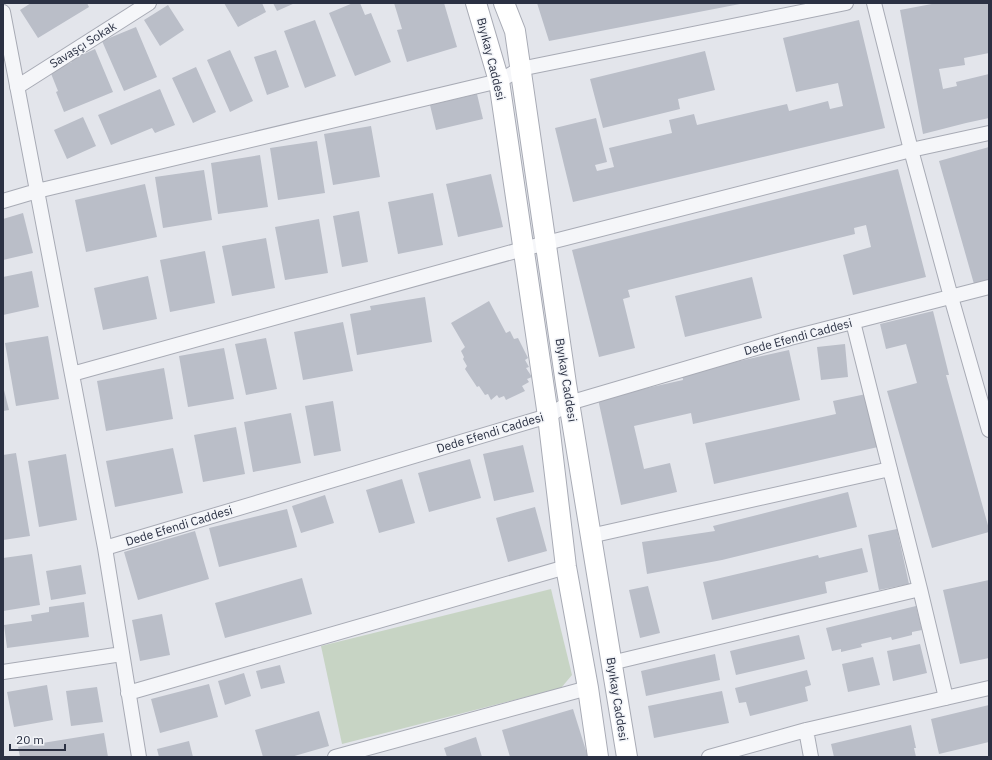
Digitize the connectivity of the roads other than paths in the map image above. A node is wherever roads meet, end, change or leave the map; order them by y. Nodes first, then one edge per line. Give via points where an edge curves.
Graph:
1 (149, 3) edge
2 (476, 3) edge
3 (504, 3) edge
4 (846, 3) edge
5 (874, 3) edge
6 (3, 12) edge
7 (520, 70) junction
8 (499, 81) junction
9 (17, 87) junction
10 (989, 133) edge
11 (911, 150) junction
12 (37, 191) junction
13 (3, 201) edge
14 (546, 244) junction
15 (523, 249) junction
16 (989, 287) edge
17 (951, 297) junction
18 (853, 322) junction
19 (72, 374) junction
20 (569, 403) junction
21 (548, 416) junction
22 (989, 430) edge
23 (890, 470) junction
24 (590, 536) junction
25 (105, 548) junction
26 (566, 568) junction
27 (920, 589) junction
28 (122, 654) junction
29 (611, 662) junction
30 (3, 672) edge
31 (588, 688) junction
32 (989, 688) edge
33 (128, 693) junction
34 (946, 698) junction
35 (806, 730) junction
36 (139, 757) edge
37 (335, 757) edge
38 (598, 757) edge
39 (627, 757) edge
40 (709, 757) edge
41 (811, 757) edge

1 - 9 street, Savaşçı Sokak
2 - 8 street, Bıyıkay Caddesi
3 - 7 street, Bıyıkay Caddesi via 515,31
4 - 7 street
5 - 11 street
6 - 9 street
7 - 8 street
7 - 14 street, Bıyıkay Caddesi
8 - 12 street
8 - 15 street, Bıyıkay Caddesi
9 - 12 street
10 - 11 street
11 - 14 street
11 - 17 street
12 - 13 street
12 - 19 street
14 - 15 street
14 - 20 street, Bıyıkay Caddesi
15 - 19 street
15 - 21 street, Bıyıkay Caddesi
16 - 17 street, Dede Efendi Caddesi
17 - 18 street, Dede Efendi Caddesi
17 - 22 street
18 - 20 street, Dede Efendi Caddesi
18 - 23 street
19 - 25 street
20 - 21 street, Dede Efendi Caddesi
20 - 24 street, Bıyıkay Caddesi
21 - 25 street, Dede Efendi Caddesi
21 - 26 street, Bıyıkay Caddesi
23 - 24 street
23 - 27 street
24 - 29 street, Bıyıkay Caddesi
25 - 28 street
26 - 31 street, Bıyıkay Caddesi
26 - 33 street
27 - 29 street
27 - 34 street
28 - 30 street
28 - 33 street
29 - 39 street, Bıyıkay Caddesi
31 - 37 street
31 - 38 street, Bıyıkay Caddesi
32 - 34 street
33 - 36 street
34 - 35 street
35 - 40 street
35 - 41 street

